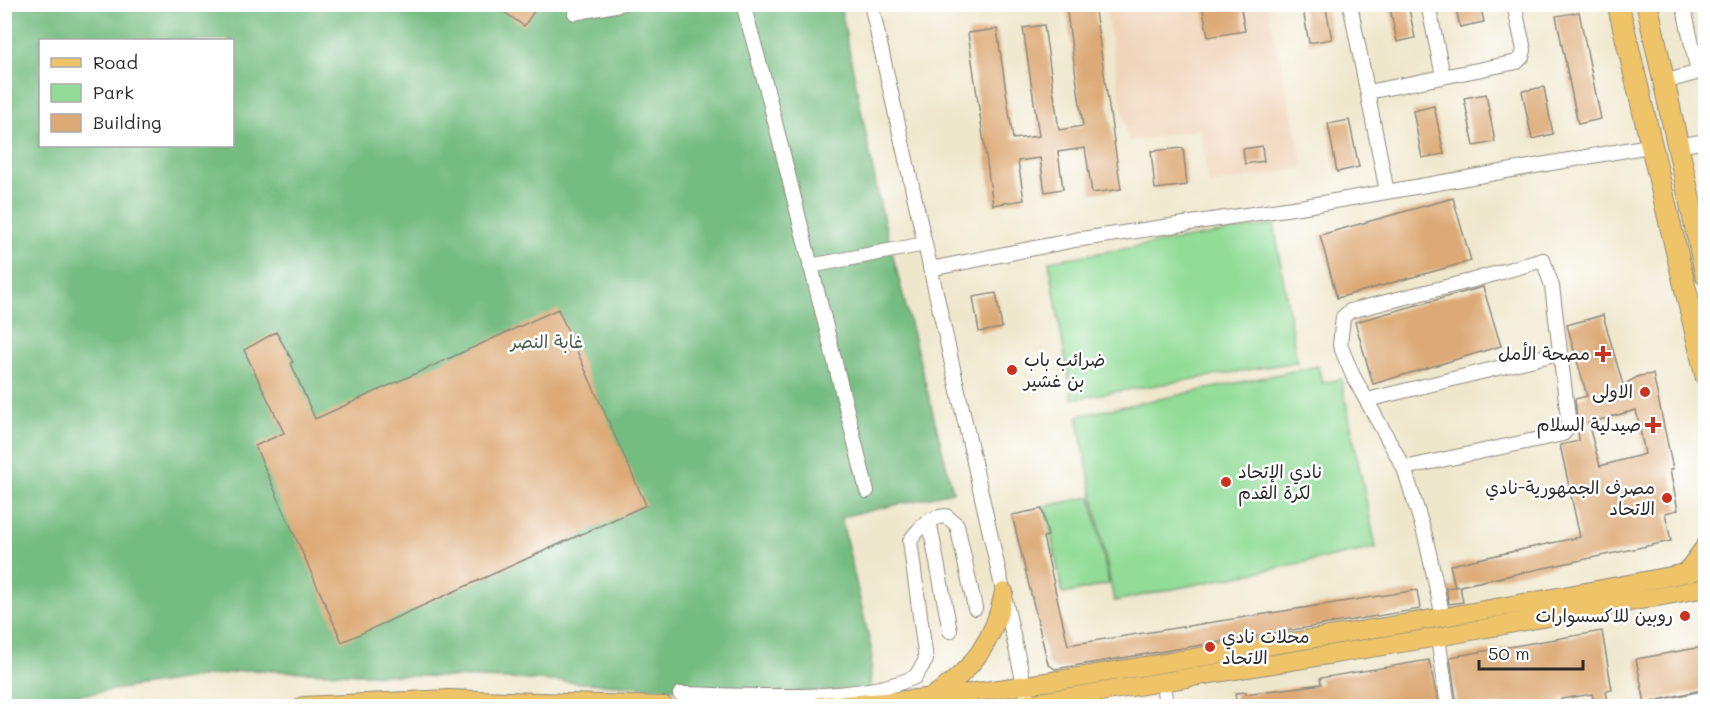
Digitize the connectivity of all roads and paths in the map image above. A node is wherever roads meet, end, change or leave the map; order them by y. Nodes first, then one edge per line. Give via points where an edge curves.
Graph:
1 (621, 4) edge
2 (743, 4) edge
3 (871, 4) edge
4 (1350, 4) edge
5 (1428, 4) edge
6 (1514, 4) edge
7 (1618, 4) edge
8 (1647, 4) edge
9 (1683, 4) edge
10 (575, 13) dead end
11 (1702, 71) edge
12 (1443, 76) junction
13 (1664, 82) junction
14 (1368, 92) junction
15 (1706, 141) edge
16 (1649, 146) junction
17 (1677, 146) junction
18 (1387, 192) junction
19 (924, 244) junction
20 (810, 266) junction
21 (930, 269) junction
22 (1706, 275) edge
23 (1559, 353) junction
24 (1706, 376) edge
25 (1366, 400) junction
26 (1404, 468) junction
27 (867, 491) dead end
28 (929, 520) junction
29 (1706, 548) edge
30 (1697, 571) edge
31 (1706, 588) edge
32 (1004, 592) junction
33 (975, 608) dead end
34 (1443, 617) junction
35 (950, 631) dead end
36 (1438, 637) junction
37 (1163, 683) junction
38 (1024, 686) junction
39 (680, 694) dead end
40 (1706, 698) edge
41 (927, 699) junction
42 (449, 703) edge
43 (1064, 703) edge
44 (1021, 705) edge
45 (303, 706) edge
46 (664, 706) edge
47 (820, 706) edge
48 (1166, 706) edge
49 (1448, 706) edge
50 (1668, 706) edge

1 - 10 street
2 - 20 street
3 - 19 street
4 - 14 street
5 - 12 street
6 - 12 street via 1524,50 1522,57 1517,62
7 - 16 highway
8 - 13 highway
9 - 11 street
11 - 13 street
12 - 14 street
13 - 17 highway
14 - 18 street
15 - 17 street
16 - 18 street
16 - 24 highway
17 - 22 highway
18 - 21 street via 1086,238
19 - 20 street
19 - 21 street
20 - 27 street
21 - 32 street
23 - 25 street
23 - 25 street via 1552,286 1543,260 1538,260 1350,311 1343,317 1340,345
23 - 26 street via 1568,417 1563,434
25 - 26 street
26 - 34 street via 1425,535
28 - 33 street via 946,516 957,525
28 - 35 street
28 - 39 street via 910,541 926,660 915,677 872,689 804,695
29 - 30 highway
30 - 34 main road
31 - 36 main road
32 - 38 street
32 - 41 main road via 994,629 973,662
34 - 38 main road
36 - 37 main road
36 - 49 street
37 - 43 main road
37 - 48 street
38 - 41 main road
38 - 44 street
40 - 50 street
41 - 47 main road
42 - 45 main road
42 - 46 main road
43 - 44 main road

